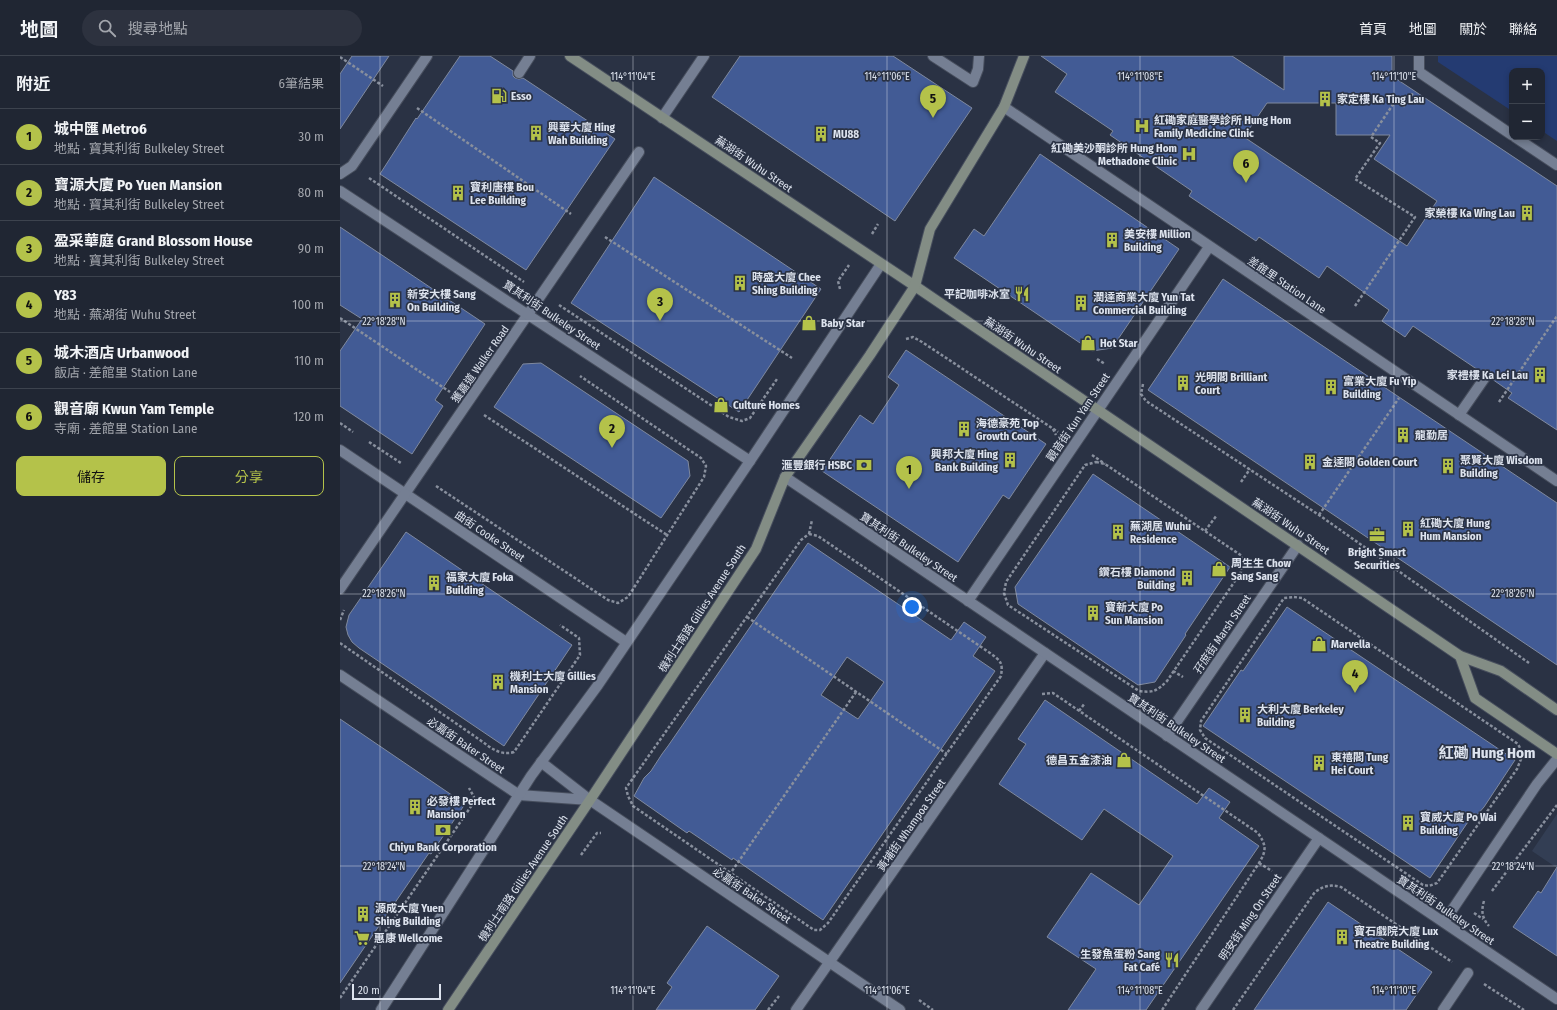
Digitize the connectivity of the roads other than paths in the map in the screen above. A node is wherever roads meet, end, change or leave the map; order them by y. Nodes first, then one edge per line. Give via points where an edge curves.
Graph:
1 (427, 56) edge
2 (530, 56) edge
3 (570, 56) edge
4 (704, 56) edge
5 (933, 56) edge
6 (979, 56) edge
7 (1024, 56) edge
8 (1419, 56) edge
9 (519, 73) dead end
10 (1004, 107) junction
11 (662, 118) junction
12 (1509, 133) edge
13 (1520, 140) edge
14 (639, 152) dead end
15 (1557, 165) edge
16 (340, 174) edge
17 (340, 191) edge
18 (1208, 247) junction
19 (880, 264) junction
20 (915, 286) junction
21 (528, 314) junction
22 (1486, 376) dead end
23 (1097, 410) junction
24 (1459, 415) junction
25 (340, 450) edge
26 (750, 461) junction
27 (785, 477) junction
28 (1557, 481) edge
29 (405, 494) junction
30 (1298, 545) junction
31 (340, 589) edge
32 (968, 601) junction
33 (626, 642) junction
34 (1045, 653) junction
35 (1460, 656) junction
36 (340, 675) edge
37 (1557, 710) edge
38 (1168, 736) junction
39 (1557, 754) edge
40 (1557, 759) edge
41 (541, 762) junction
42 (519, 795) junction
43 (590, 800) junction
44 (1318, 838) junction
45 (1444, 922) junction
46 (829, 962) junction
47 (1468, 973) road end
48 (1557, 999) edge
49 (381, 1010) edge
50 (448, 1010) edge
51 (796, 1010) edge
52 (900, 1010) edge
53 (1201, 1010) edge
54 (1443, 1010) edge

1 - 16 street via 352,166
2 - 9 street
3 - 11 main road, 蕪湖街 Wuhu Street
4 - 11 street
5 - 6 street via 973,82
7 - 10 main road, 機利士南路 Gillies Avenue South
8 - 12 street via 1419,72
10 - 18 street, 差館里 Station Lane
10 - 20 main road, 機利士南路 Gillies Avenue South via 930,229
11 - 19 main road, 蕪湖街 Wuhu Street
13 - 15 street
14 - 21 street, 獲嘉道 Walker Road
17 - 21 street, 寶其利街 Bulkeley Street
18 - 23 street, 觀音街 Kun Yam Street
18 - 24 street, 差館里 Station Lane
19 - 20 main road, 蕪湖街 Wuhu Street
19 - 26 street
20 - 23 main road, 蕪湖街 Wuhu Street
20 - 27 main road, 機利士南路 Gillies Avenue South
21 - 26 street, 寶其利街 Bulkeley Street
21 - 29 street, 獲嘉道 Walker Road
22 - 24 street
23 - 30 main road, 蕪湖街 Wuhu Street
23 - 32 street, 觀音街 Kun Yam Street
24 - 28 street, 差館里 Station Lane
25 - 29 street, 曲街 Cooke Street
26 - 33 street
27 - 32 street, 寶其利街 Bulkeley Street
27 - 43 main road, 機利士南路 Gillies Avenue South via 756,549
29 - 31 street, 獲嘉道 Walker Road
29 - 33 street, 曲街 Cooke Street
30 - 35 main road, 蕪湖街 Wuhu Street
30 - 38 street, 孖庶街 Marsh Street
32 - 34 street, 寶其利街 Bulkeley Street
33 - 41 street
34 - 38 street, 寶其利街 Bulkeley Street
34 - 46 street, 黃埔街 Whampoa Street
35 - 37 main road, 蕪湖街 Wuhu Street via 1502,671
35 - 39 main road via 1475,698
36 - 42 street, 必嘉街 Baker Street
38 - 44 street, 寶其利街 Bulkeley Street
40 - 45 street via 1537,784
41 - 42 street
41 - 43 street, 必嘉街 Baker Street
42 - 43 street, 必嘉街 Baker Street
42 - 49 street
43 - 46 street, 必嘉街 Baker Street
43 - 50 main road, 機利士南路 Gillies Avenue South
44 - 45 street, 寶其利街 Bulkeley Street
44 - 53 street, 明安街 Ming On Street
45 - 48 street, 寶其利街 Bulkeley Street
46 - 51 street, 黃埔街 Whampoa Street
46 - 52 street, 必嘉街 Baker Street
47 - 54 street

